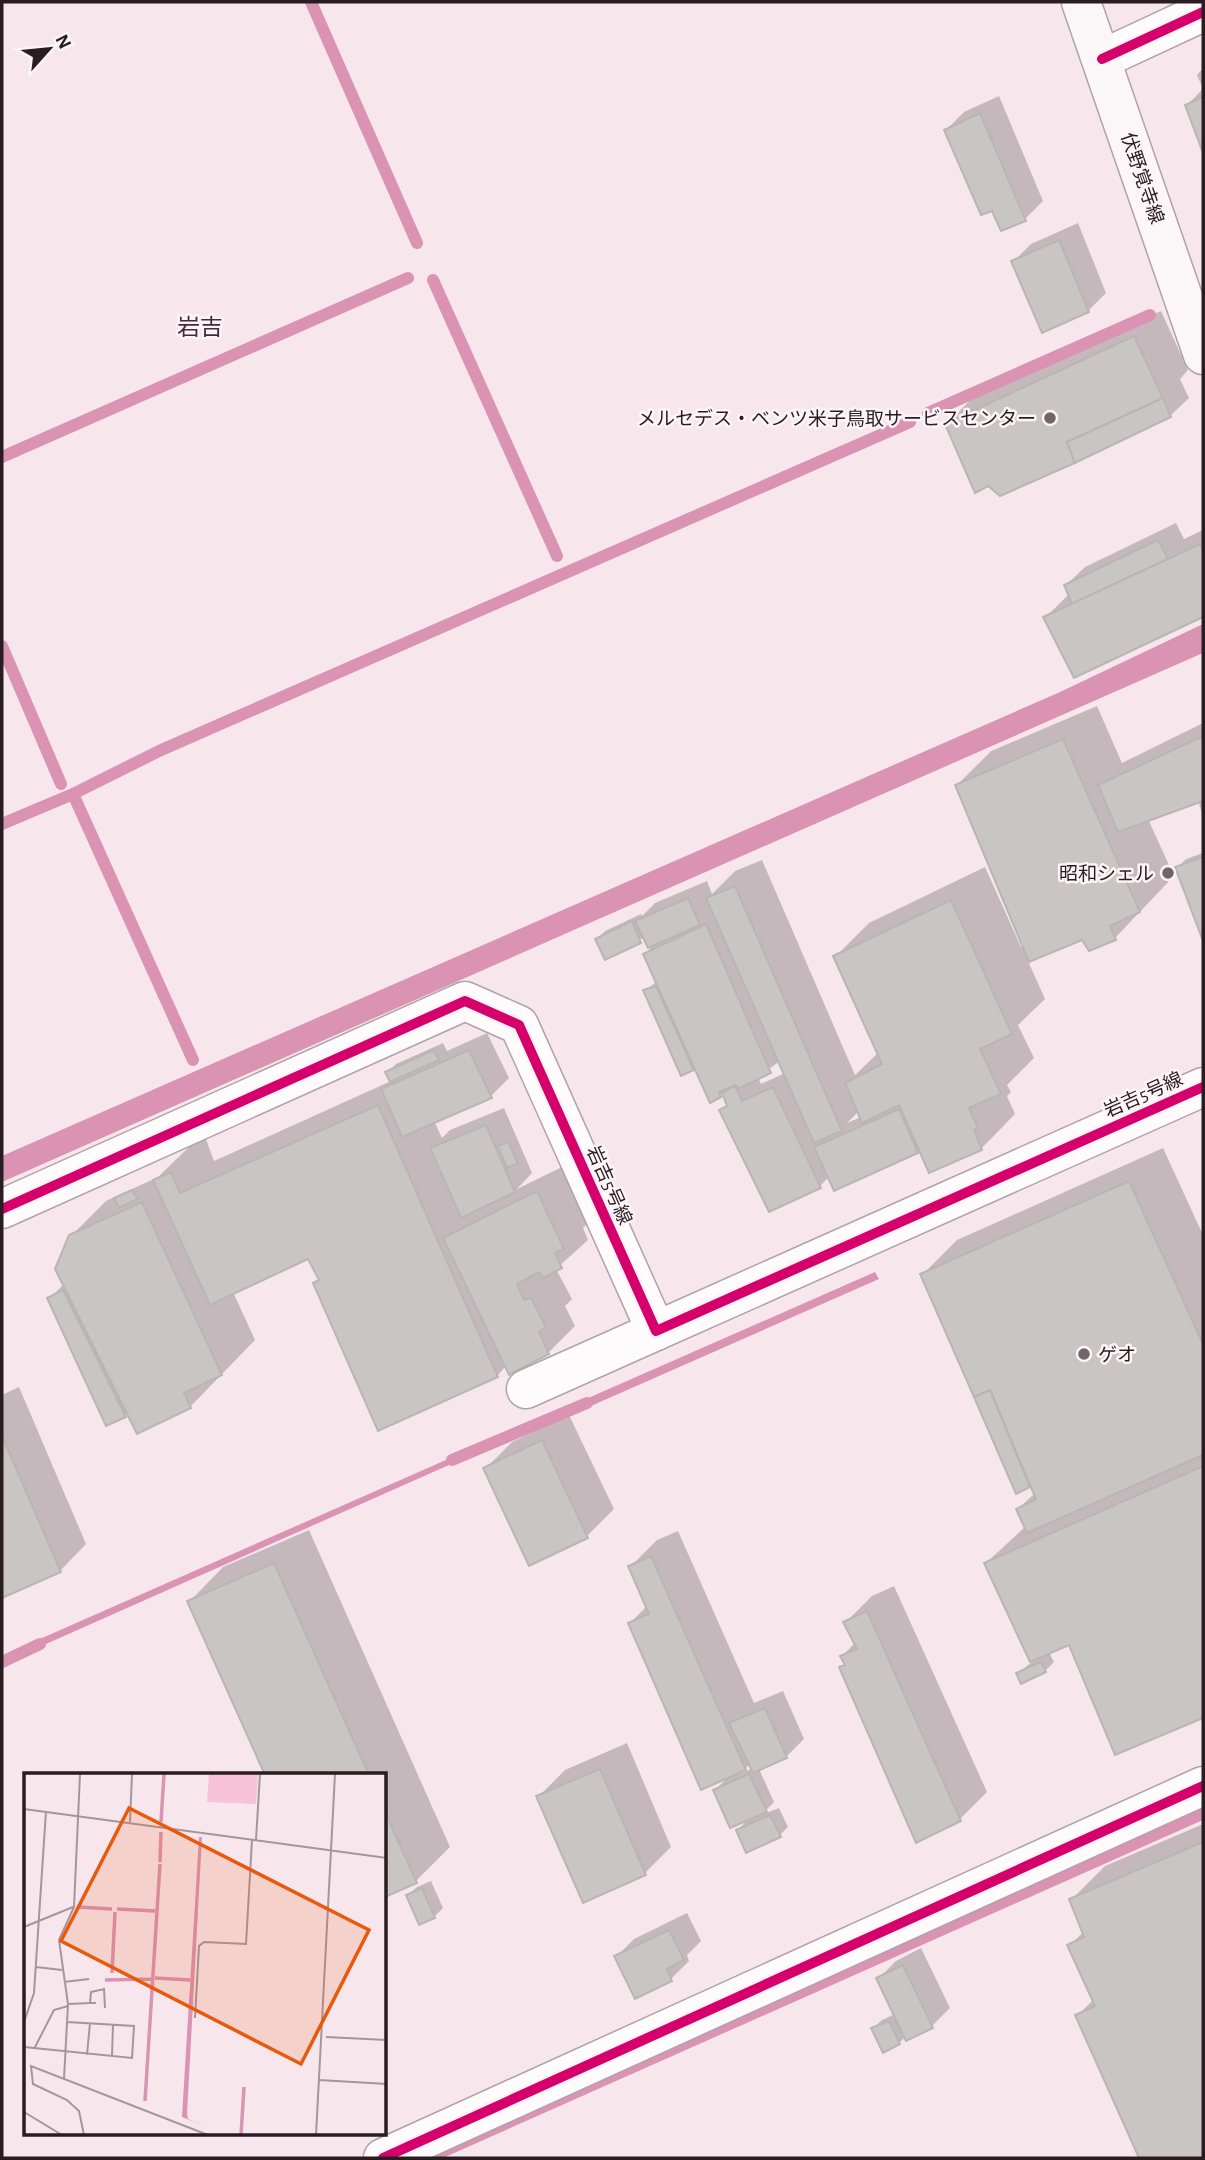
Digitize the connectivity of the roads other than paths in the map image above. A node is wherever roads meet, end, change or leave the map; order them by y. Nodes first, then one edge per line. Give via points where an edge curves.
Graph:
1 (1082, 2) edge
2 (1203, 12) edge
3 (1102, 59) junction
4 (1203, 355) edge
5 (1203, 1087) edge
6 (2, 1209) edge
7 (656, 1331) junction
8 (526, 1389) dead end
9 (1203, 1786) edge
10 (383, 2158) edge

1 - 3 main road, 伏野覚寺線
2 - 3 street
3 - 4 main road, 伏野覚寺線
5 - 7 street, 岩吉5号線
6 - 7 street, 岩吉5号線 via 465,1001 519,1025
7 - 8 street
9 - 10 street

